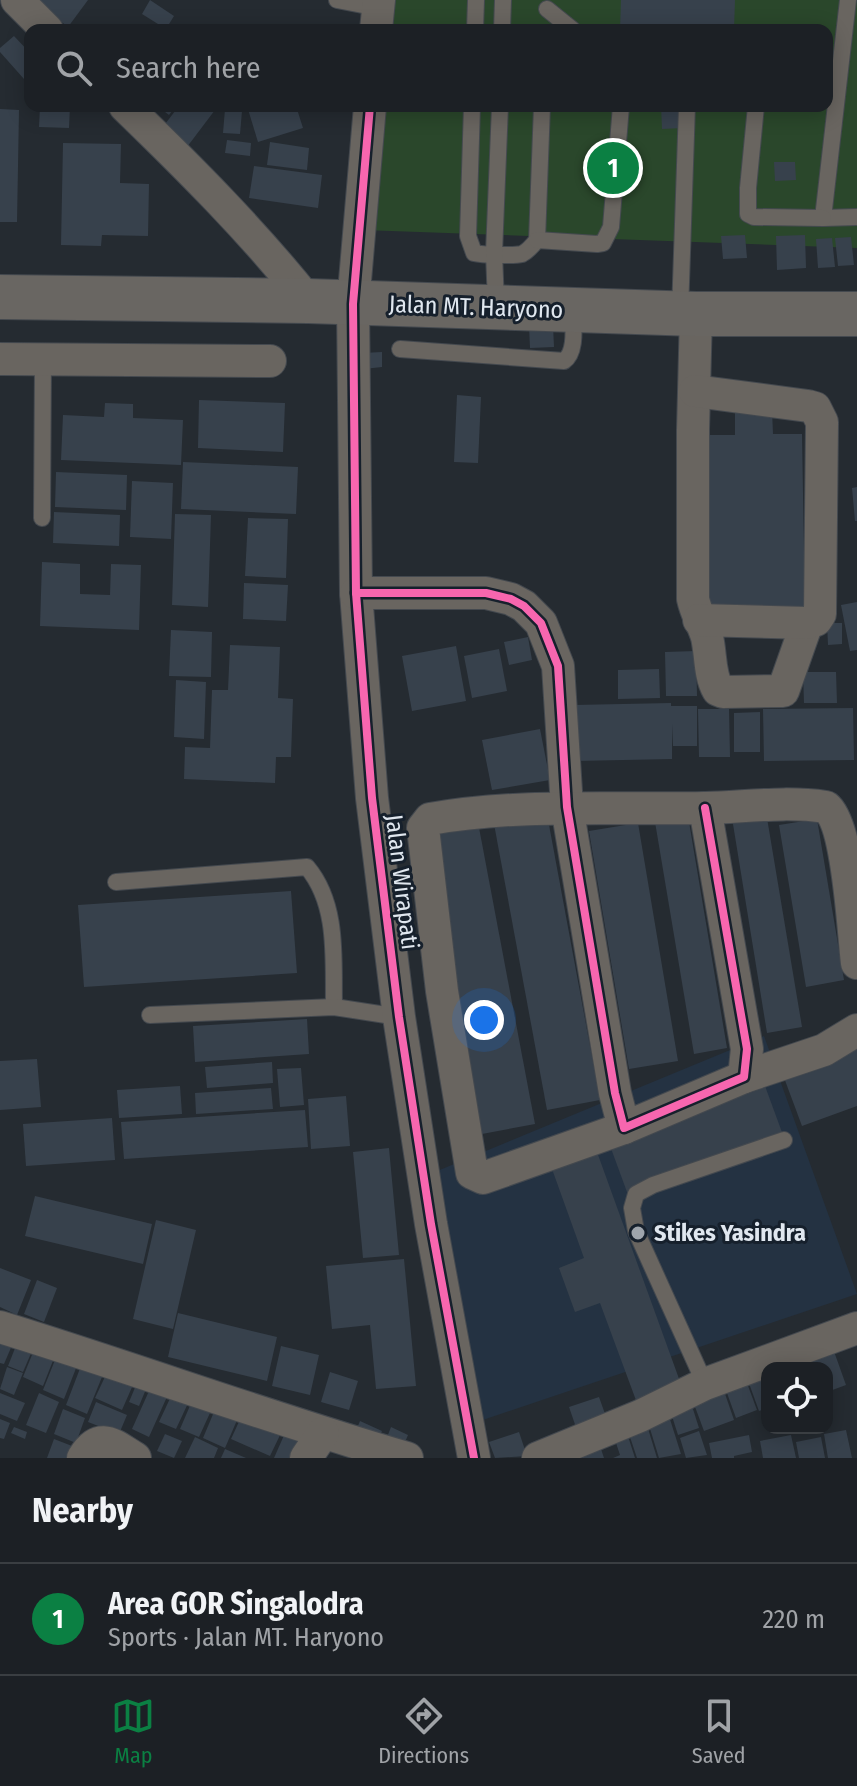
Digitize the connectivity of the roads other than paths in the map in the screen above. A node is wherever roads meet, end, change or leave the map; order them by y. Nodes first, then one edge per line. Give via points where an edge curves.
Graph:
1 (17, 0) edge
2 (337, 0) edge
3 (476, 0) edge
4 (503, 0) edge
5 (848, 0) edge
6 (545, 4) edge
7 (377, 13) edge
8 (41, 24) edge
9 (475, 24) edge
10 (502, 24) edge
11 (546, 24) edge
12 (567, 24) edge
13 (834, 52) edge
14 (131, 112) edge
15 (369, 112) edge
16 (472, 112) edge
17 (500, 112) edge
18 (542, 112) edge
19 (621, 112) edge
20 (687, 112) edge
21 (755, 112) edge
22 (830, 112) edge
23 (857, 217) edge
24 (823, 218) junction
25 (537, 240) junction
26 (494, 253) junction
27 (0, 297) edge
28 (308, 301) junction
29 (353, 304) junction
30 (496, 306) junction
31 (573, 310) junction
32 (688, 313) junction
33 (857, 314) edge
34 (400, 349) dead end
35 (43, 358) junction
36 (0, 359) edge
37 (270, 361) dead end
38 (695, 391) junction
39 (42, 518) dead end
40 (356, 593) junction
41 (699, 620) junction
42 (807, 623) junction
43 (567, 807) junction
44 (705, 808) junction
45 (116, 882) dead end
46 (857, 963) edge
47 (334, 1007) junction
48 (150, 1015) dead end
49 (399, 1017) junction
50 (857, 1030) edge
51 (744, 1077) junction
52 (624, 1128) junction
53 (784, 1140) dead end
54 (0, 1327) edge
55 (857, 1328) edge
56 (705, 1384) junction
57 (315, 1446) edge
58 (83, 1458) edge
59 (135, 1458) edge
60 (407, 1458) edge
61 (474, 1458) edge
62 (538, 1458) edge

1 - 8 street
2 - 7 lane
3 - 9 lane
4 - 10 lane
5 - 13 lane
6 - 11 lane
6 - 12 lane
14 - 28 street via 265,246
15 - 29 street, Jalan Wirapati
16 - 26 lane via 468,236 474,253
17 - 26 lane
18 - 25 lane
19 - 25 lane via 606,239 597,244
20 - 32 lane
21 - 24 lane via 748,214
22 - 24 lane
23 - 24 lane
25 - 26 lane via 520,254
26 - 30 lane
27 - 28 main road, Jalan MT. Haryono
28 - 29 main road, Jalan MT. Haryono
29 - 30 main road, Jalan MT. Haryono
29 - 40 street, Jalan Wirapati
30 - 31 main road, Jalan MT. Haryono
31 - 32 main road, Jalan MT. Haryono
31 - 34 lane via 572,350 564,361
32 - 33 main road, Jalan MT. Haryono
32 - 38 street
35 - 36 street
35 - 37 street
35 - 39 lane
38 - 41 street via 693,599
38 - 42 street via 808,406 820,414 820,614
40 - 43 street via 486,593 511,599 533,614 558,666
40 - 49 street, Jalan Wirapati via 372,798
41 - 42 street
41 - 42 street via 714,683 723,692 783,691
43 - 44 street
43 - 52 street
43 - 52 street via 435,818 423,828 470,1167 483,1178
44 - 46 street via 788,803 831,811 843,845
44 - 51 street via 747,1049
45 - 47 lane via 307,867 323,892 332,925
47 - 48 lane
47 - 49 lane
49 - 61 street, Jalan Wirapati
50 - 51 street via 824,1050
51 - 52 street
53 - 56 lane via 636,1194 636,1231
54 - 57 street via 207,1393
55 - 56 street
56 - 62 street
57 - 60 street
58 - 59 street via 89,1447 108,1442

